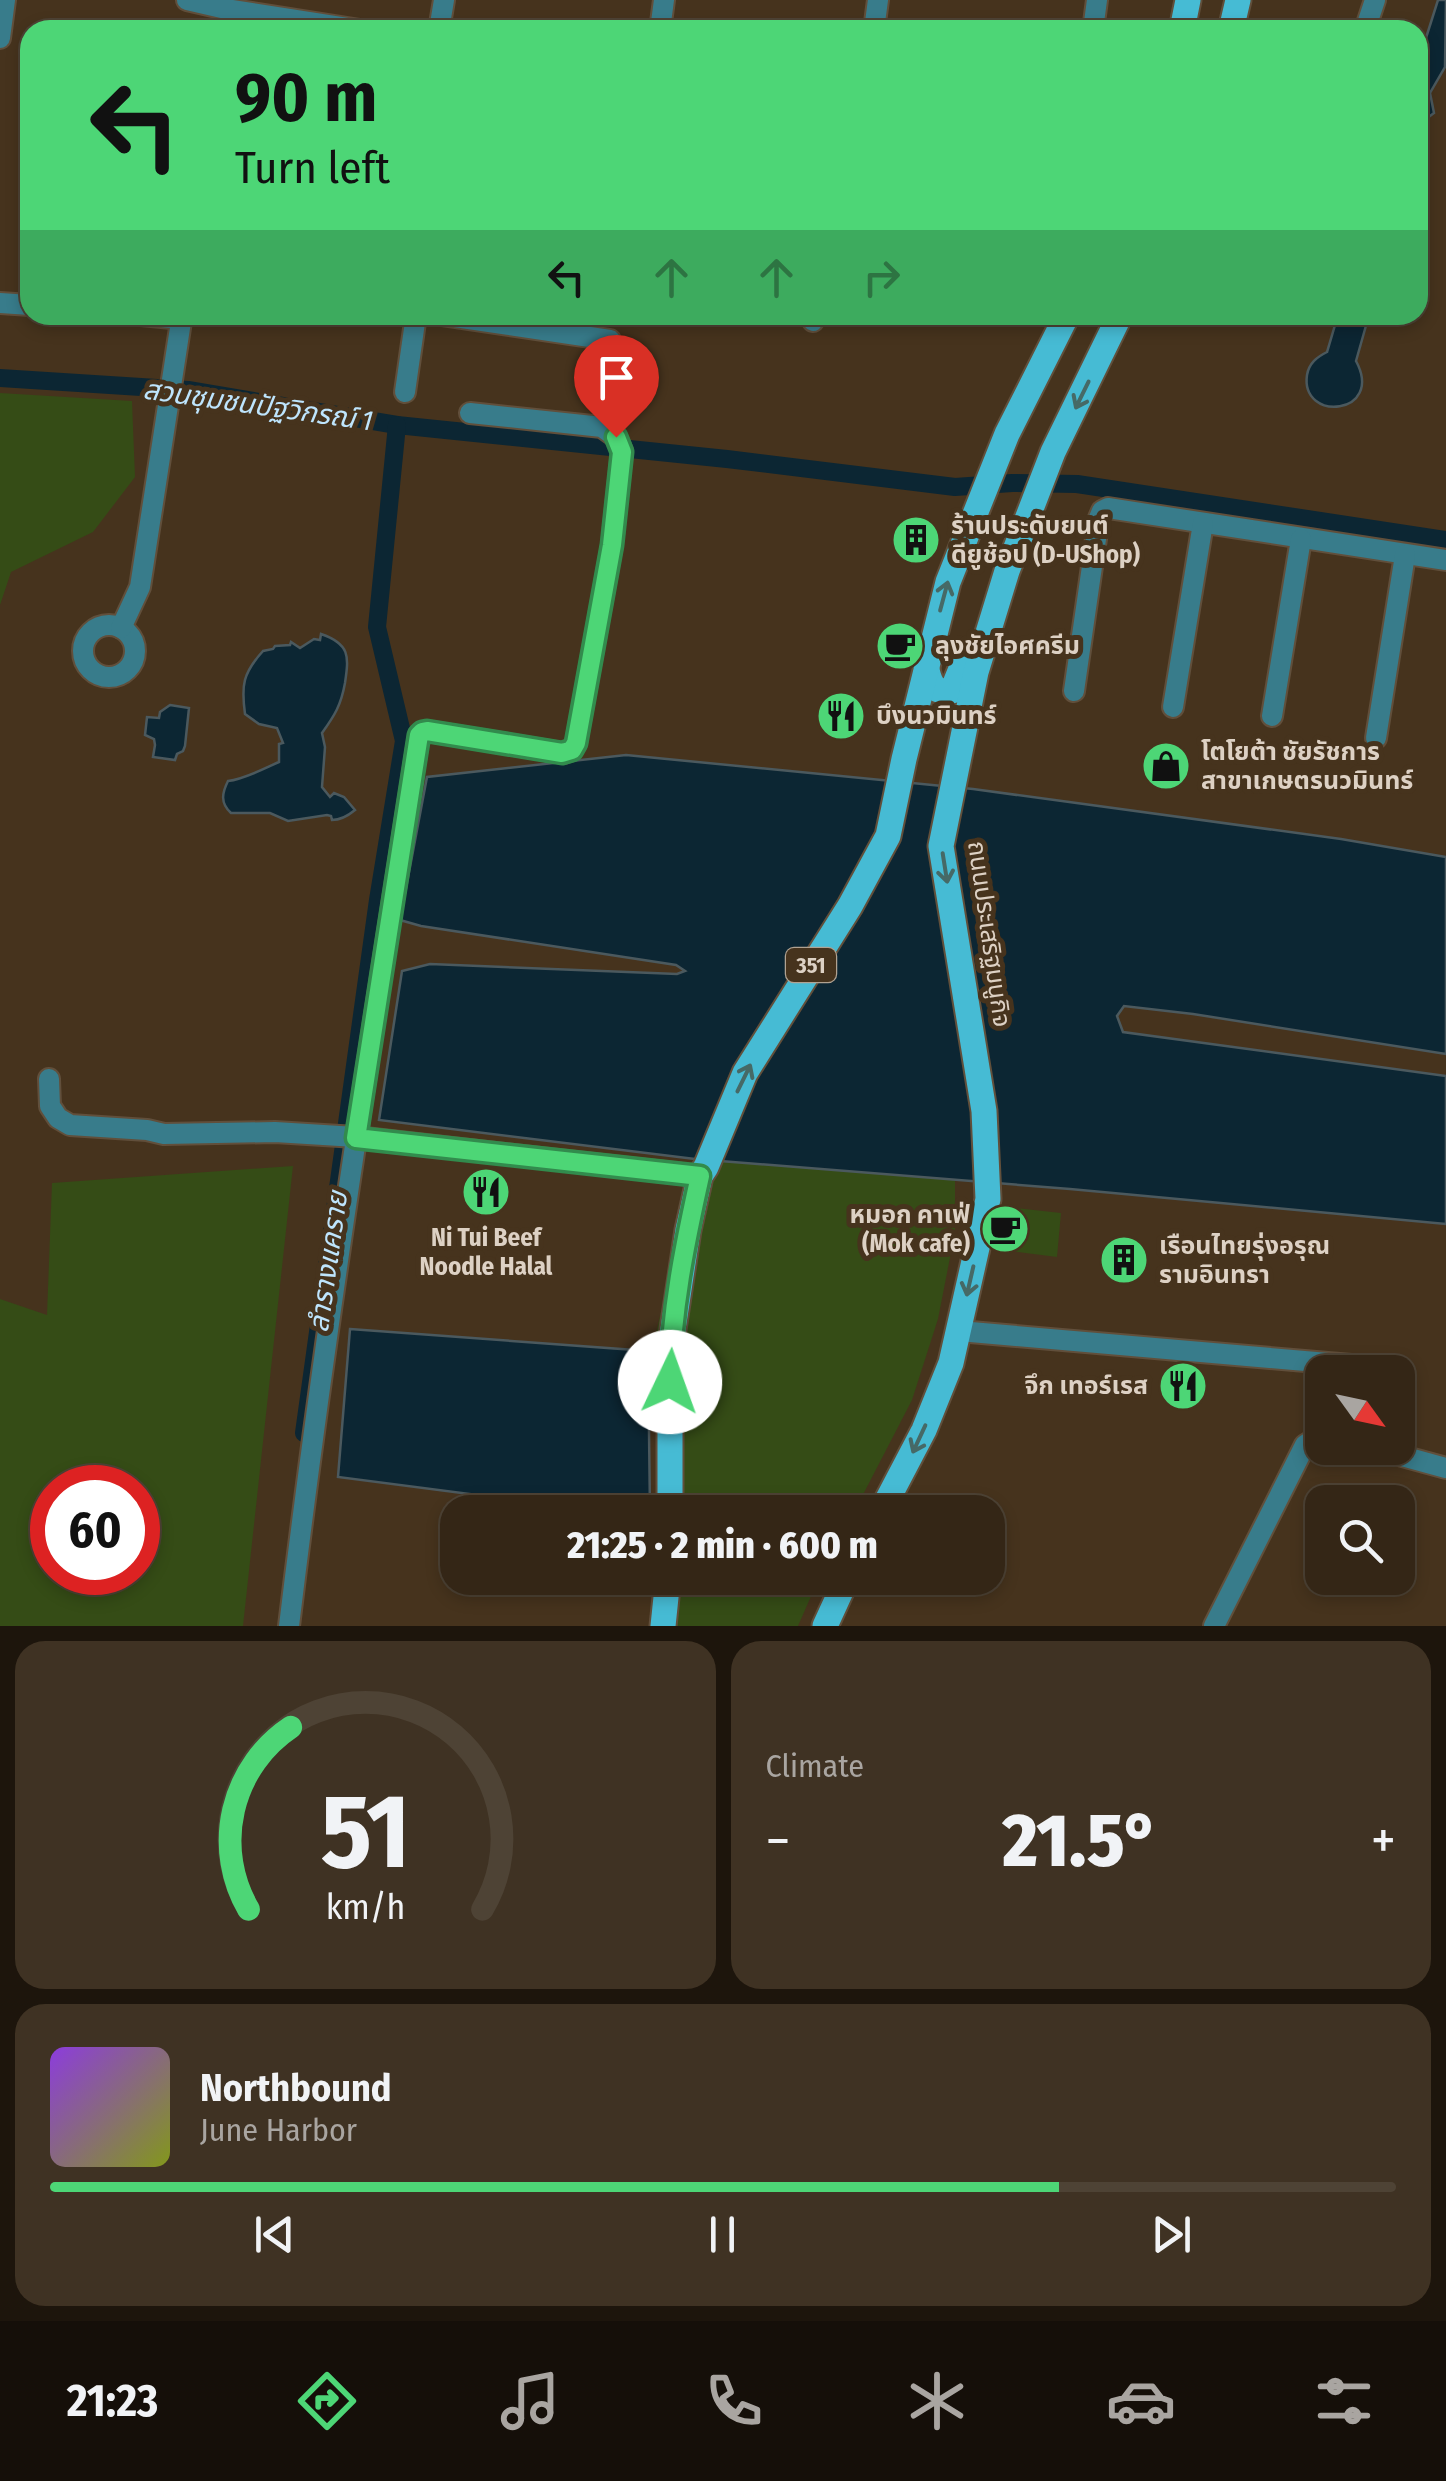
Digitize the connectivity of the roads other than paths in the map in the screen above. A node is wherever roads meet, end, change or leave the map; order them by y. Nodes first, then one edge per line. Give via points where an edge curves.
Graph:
1 (5, 0) edge
2 (187, 0) edge
3 (226, 13) edge
4 (281, 20) edge
5 (0, 38) edge
6 (181, 325) edge
7 (415, 325) edge
8 (509, 325) edge
9 (1062, 325) edge
10 (1115, 325) edge
11 (610, 340) dead end
12 (405, 392) dead end
13 (470, 413) dead end
14 (1039, 482) junction
15 (1202, 523) junction
16 (1301, 539) junction
17 (1405, 555) junction
18 (1446, 560) edge
19 (121, 628) dead end
20 (926, 665) junction
21 (1074, 691) dead end
22 (1173, 708) dead end
23 (1272, 716) dead end
24 (1376, 738) dead end
25 (50, 1079) dead end
26 (347, 1137) junction
27 (703, 1171) junction
28 (960, 1331) junction
29 (1305, 1361) edge
30 (1305, 1444) edge
31 (1415, 1460) edge
32 (1446, 1468) edge
33 (670, 1495) edge
34 (890, 1495) edge
35 (666, 1595) edge
36 (840, 1595) edge
37 (289, 1626) edge
38 (663, 1626) edge
39 (824, 1626) edge
40 (1214, 1626) edge

1 - 5 street
2 - 3 street
3 - 4 street
6 - 19 street via 140,587
7 - 12 street
8 - 11 street
20 -> 9 main road, 351 via 948,582 1006,434
10 -> 14 main road, ถนนประเสริฐมนูกิจ
13 - 26 street via 602,427 616,437 621,448 612,545 572,750 419,735
14 - 20 main road via 1004,542 952,691 936,690
14 -> 28 main road, ถนนประเสริฐมนูกิจ via 976,672 941,846 984,1110 988,1199
15 - 16 street
15 - 21 street via 1102,511
15 - 22 street
16 - 17 street
16 - 23 street
17 - 18 street
17 - 24 street
27 -> 20 main road, 351 via 745,1073 888,836
25 - 26 street via 50,1106 70,1125
26 - 27 street
26 - 37 street
27 - 33 main road, 351 via 670,1349
28 - 29 street
28 -> 34 main road, ถนนประเสริฐมนูกิจ via 924,1430
30 - 40 street
31 - 32 street
35 - 38 main road
36 - 39 main road

